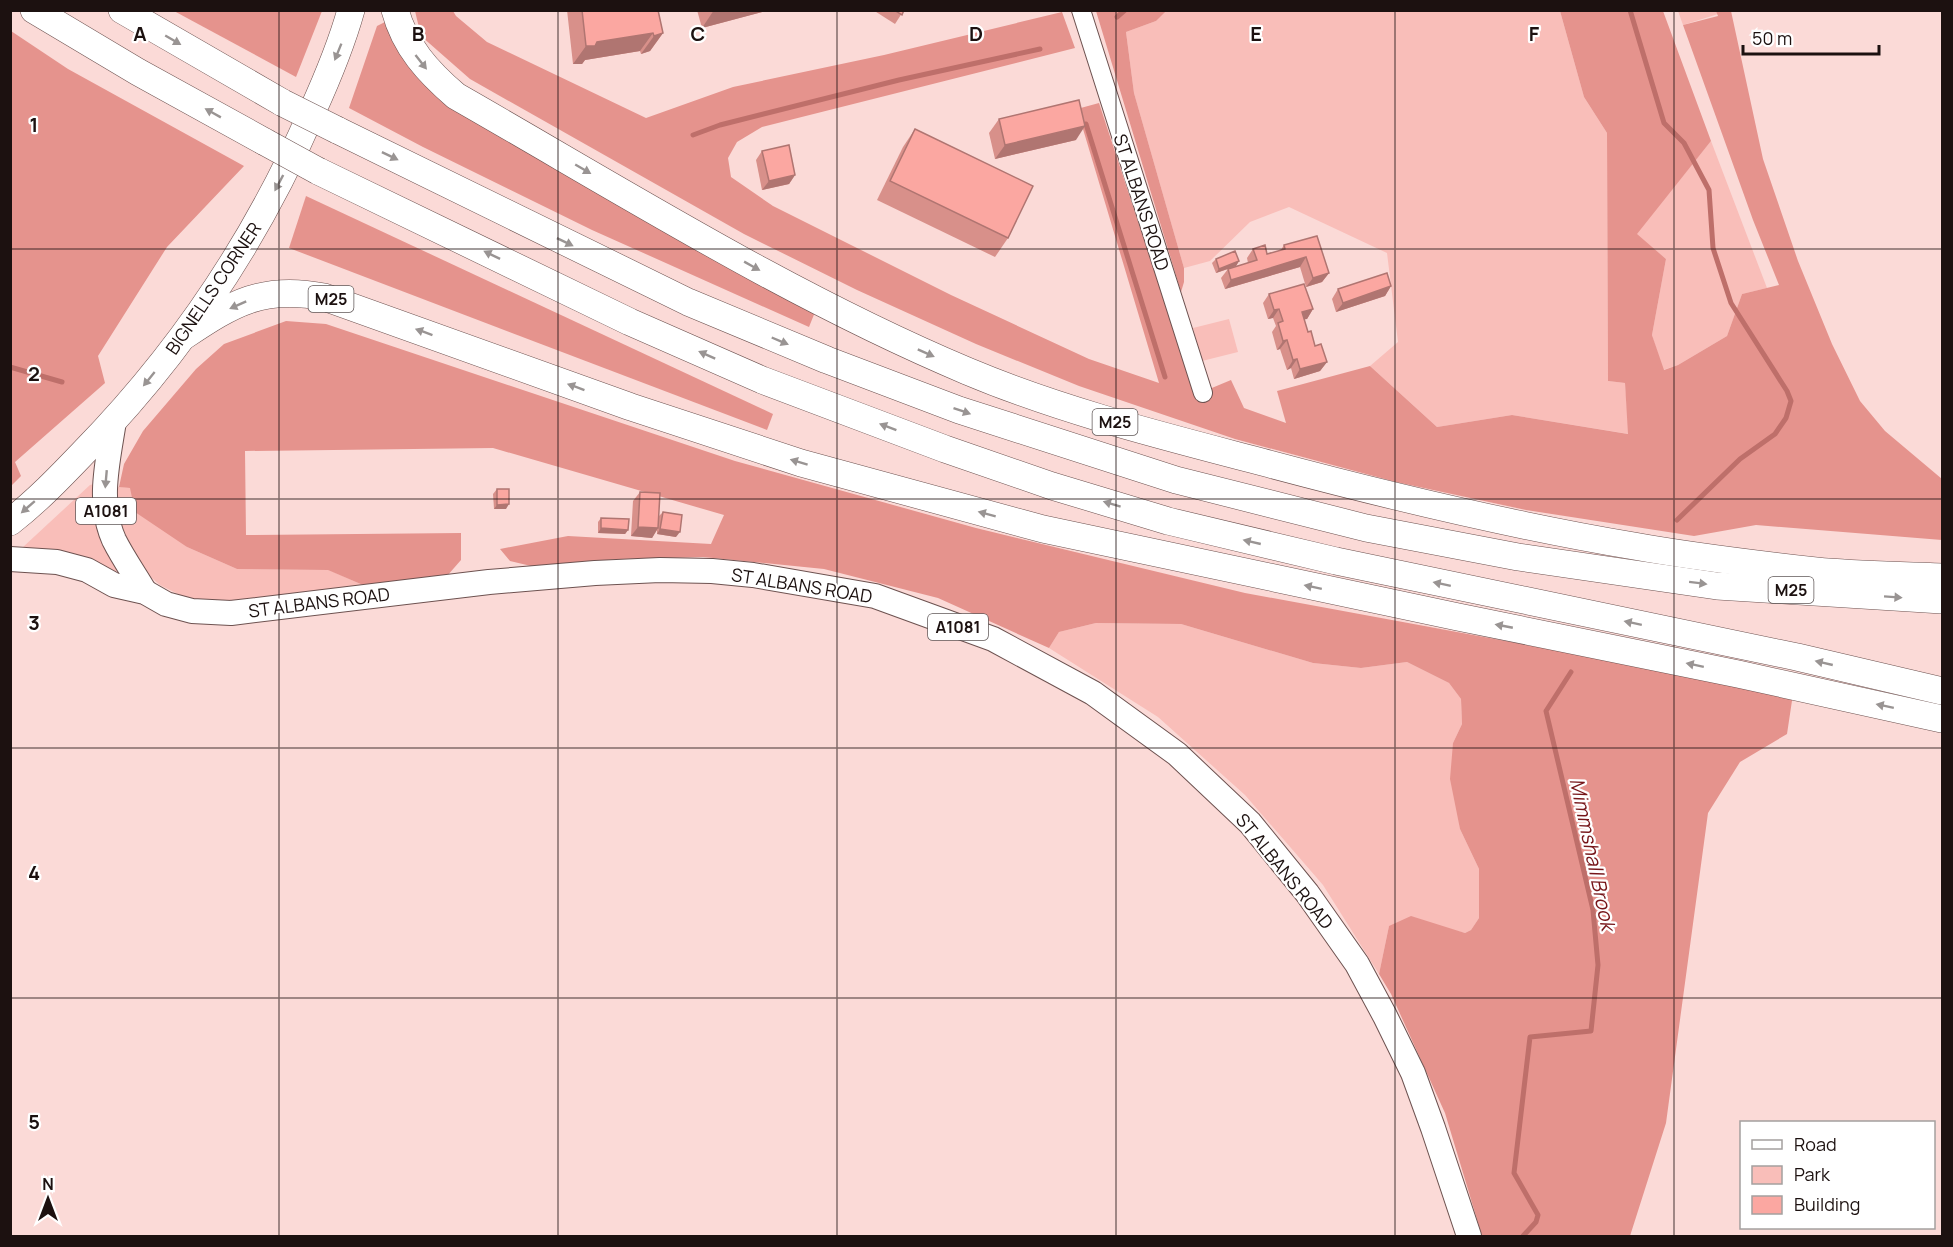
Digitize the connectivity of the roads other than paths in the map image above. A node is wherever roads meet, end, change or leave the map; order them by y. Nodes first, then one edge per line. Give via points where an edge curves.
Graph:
1 (34, 10) edge
2 (122, 10) edge
3 (351, 10) edge
4 (395, 10) edge
5 (1081, 10) edge
6 (184, 336) junction
7 (1203, 393) dead end
8 (114, 422) junction
9 (10, 522) edge
10 (10, 559) edge
11 (1942, 577) edge
12 (145, 592) junction
13 (1942, 600) edge
14 (1942, 691) edge
15 (1942, 719) edge
16 (1469, 1236) edge

14 -> 1 highway, bridge via 1168,522 945,449 762,380 630,322 318,171
2 -> 13 highway, M25, bridge via 283,103 699,307 959,410 1176,480 1366,528 1529,558 1717,586
3 -> 6 highway, BIGNELLS CORNER via 341,44 280,182 241,251
4 -> 11 highway, M25 via 419,61 456,96 826,305 941,360 1023,392 1137,429 1394,497 1624,544 1820,571
5 - 7 street, ST ALBANS ROAD
6 -> 8 highway, BIGNELLS CORNER
15 -> 6 highway, M25 via 1043,529 790,459 631,407 324,297 290,292 258,296 218,314
8 -> 9 highway, BIGNELLS CORNER
8 -> 12 main road, A1081 via 105,480 107,518 114,539
10 - 12 main road, ST ALBANS ROAD / A1081 via 57,562 87,570 114,585
12 - 16 main road, ST ALBANS ROAD / A1081 via 166,604 192,611 231,613 489,582 595,573 712,571 875,596 993,639 1093,693 1177,754 1250,823 1307,893 1357,964 1408,1064

